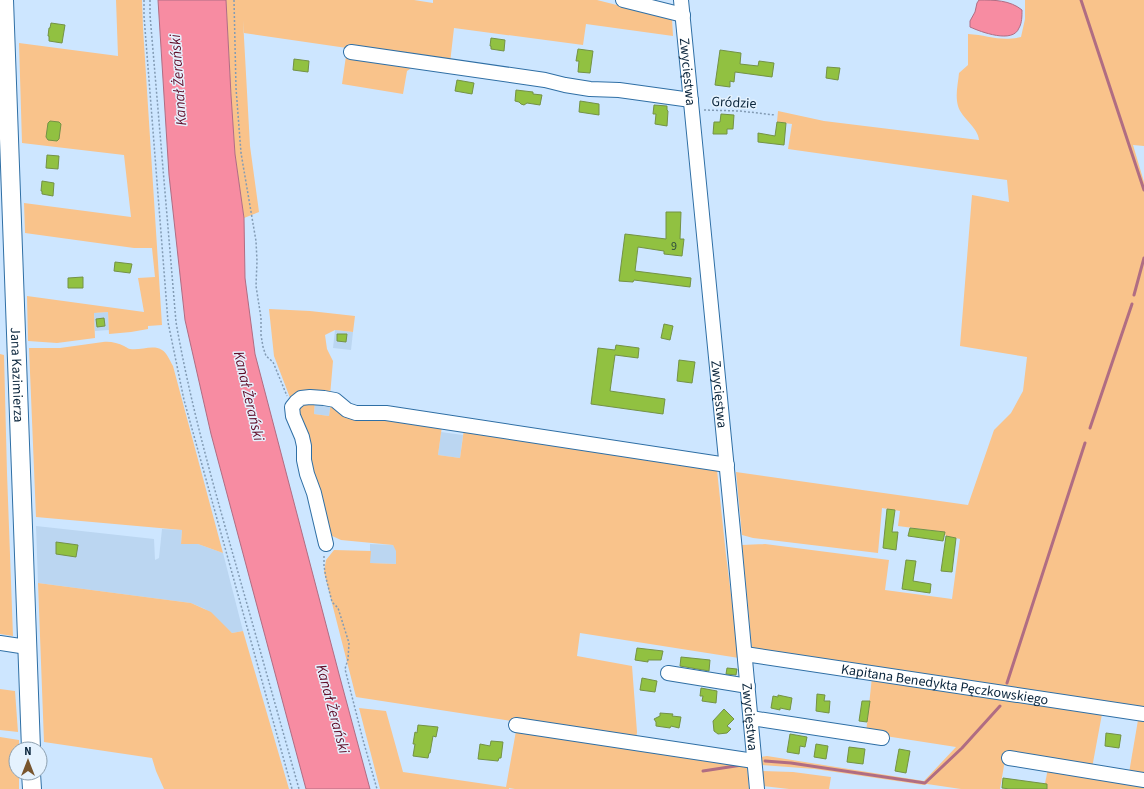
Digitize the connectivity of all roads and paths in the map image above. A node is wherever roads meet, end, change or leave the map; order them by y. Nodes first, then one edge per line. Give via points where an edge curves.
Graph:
1 (4, 0) edge
2 (144, 0) edge
3 (150, 0) edge
4 (234, 0) edge
5 (623, 0) edge
6 (681, 0) edge
7 (682, 15) junction
8 (351, 52) dead end
9 (691, 105) junction
10 (775, 115) dead end
11 (5, 142) edge
12 (292, 407) junction
13 (727, 465) junction
14 (326, 544) joint
15 (0, 637) edge
16 (0, 643) edge
17 (27, 644) junction
18 (745, 654) junction
19 (668, 673) dead end
20 (748, 686) junction
21 (1144, 714) edge
22 (751, 718) junction
23 (516, 725) dead end
24 (882, 738) dead end
25 (31, 741) edge
26 (1009, 758) dead end
27 (754, 761) junction
28 (1144, 780) edge
29 (292, 789) edge
30 (299, 789) edge
31 (377, 789) edge
32 (757, 789) edge

1 - 11 main road, Jana Kazimierza
2 - 29 path via 168,322 184,400
3 - 30 path via 176,322 182,359 211,478
4 - 12 path via 241,154 256,241 256,286 262,341 266,356 273,362
5 - 7 street
6 - 7 street, Zwycięstwa
7 - 9 street, Zwycięstwa
8 - 9 street via 545,80 590,89 618,90
9 - 10 path, Gródzie
9 - 13 street, Zwycięstwa
11 - 17 main road, Jana Kazimierza
12 - 13 street via 301,398 324,398 335,400 347,410 356,413 386,413
12 - 14 street via 302,437 304,460
13 - 18 street, Zwycięstwa
14 - 31 path via 326,578 332,602 338,608 348,643 345,669
15 - 17 street
16 - 17 street
17 - 25 main road, Jana Kazimierza
18 - 20 street, Zwycięstwa
18 - 21 street, Kapitana Benedykta Pęczkowskiego
19 - 20 street
20 - 22 street, Zwycięstwa
22 - 24 street
22 - 27 street, Zwycięstwa
23 - 27 street
26 - 28 street
27 - 32 street, Zwycięstwa

